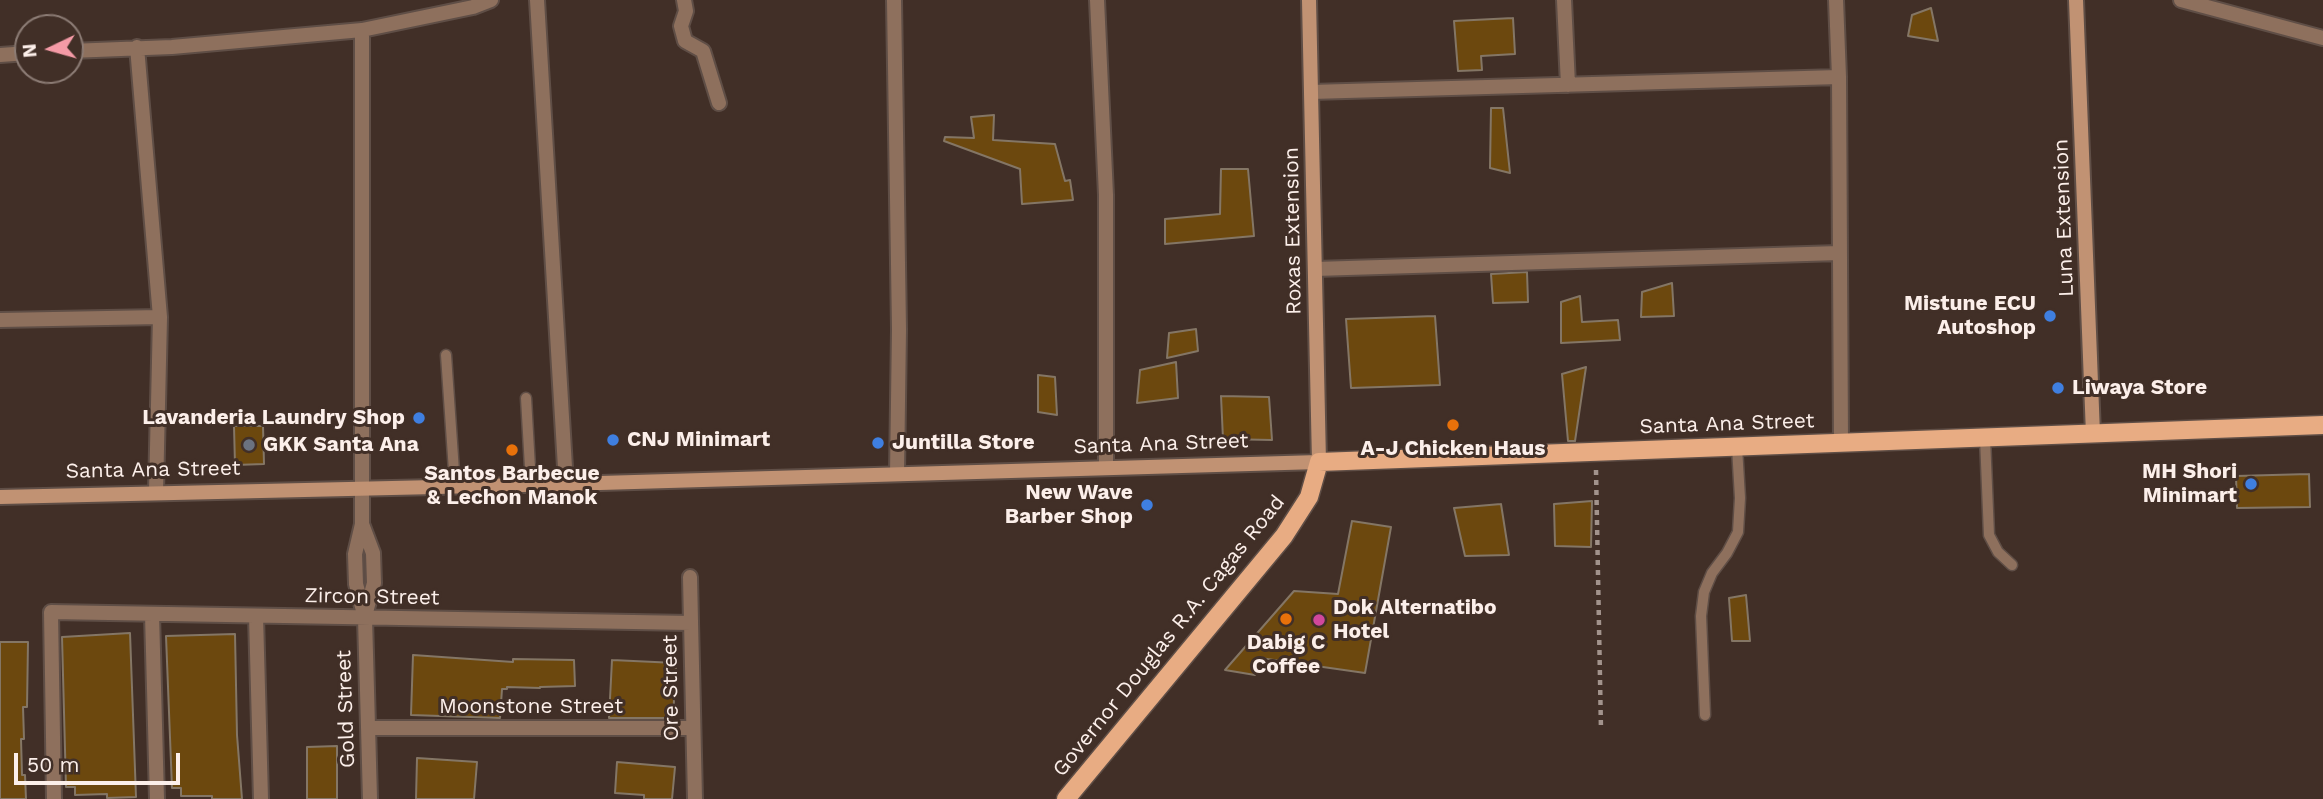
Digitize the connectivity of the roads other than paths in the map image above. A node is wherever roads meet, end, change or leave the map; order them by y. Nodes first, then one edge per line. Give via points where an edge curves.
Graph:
1 (491, 0) edge
2 (537, 0) edge
3 (684, 0) edge
4 (894, 0) edge
5 (1097, 0) edge
6 (1309, 0) edge
7 (1564, 0) edge
8 (1836, 0) edge
9 (2076, 0) edge
10 (2181, 0) edge
11 (362, 30) junction
12 (2323, 38) edge
13 (137, 47) junction
14 (84, 50) edge
15 (1839, 77) junction
16 (1568, 85) junction
17 (1311, 92) junction
18 (719, 103) dead end
19 (1839, 253) junction
20 (1315, 269) junction
21 (160, 317) junction
22 (0, 320) edge
23 (446, 355) dead end
24 (526, 398) dead end
25 (2323, 425) edge
26 (2093, 434) junction
27 (1986, 438) junction
28 (1841, 443) junction
29 (1737, 447) junction
30 (1319, 462) junction
31 (1106, 468) junction
32 (897, 474) junction
33 (566, 484) junction
34 (531, 485) junction
35 (455, 486) junction
36 (361, 488) junction
37 (156, 492) junction
38 (0, 497) edge
39 (2012, 565) dead end
40 (691, 577) dead end
41 (152, 614) junction
42 (256, 616) junction
43 (365, 618) junction
44 (691, 623) junction
45 (1705, 715) dead end
46 (368, 728) junction
47 (693, 728) junction
48 (54, 799) edge
49 (157, 799) edge
50 (261, 799) edge
51 (370, 799) edge
52 (695, 799) edge
53 (1066, 799) edge

1 - 11 street
2 - 33 street
3 - 18 street via 681,26 685,41 703,51
4 - 32 street
5 - 31 street via 1106,195
6 - 17 main road, Roxas Extension
7 - 16 street
8 - 15 street
9 - 26 main road, Luna Extension
10 - 12 street
11 - 13 street
11 - 36 street, Gold Street
13 - 14 street
13 - 21 street
15 - 16 street
15 - 19 street
16 - 17 street
17 - 20 main road, Roxas Extension
19 - 20 street
19 - 28 street
20 - 30 main road, Roxas Extension
21 - 22 street
21 - 37 street
23 - 35 lane
24 - 34 lane
25 - 26 main road, Santa Ana Street
26 - 27 main road, Santa Ana Street
27 - 28 main road, Santa Ana Street
27 - 39 lane via 1989,536
28 - 29 main road, Santa Ana Street
29 - 30 main road, Santa Ana Street
29 - 45 lane via 1738,532 1712,573 1701,616
30 - 31 main road, Santa Ana Street
30 - 53 main road, Governor Douglas R.A. Cagas Road via 1310,497 1283,536
31 - 32 main road, Santa Ana Street
32 - 33 main road, Santa Ana Street
33 - 34 main road, Santa Ana Street
34 - 35 main road, Santa Ana Street
35 - 36 main road, Santa Ana Street
36 - 37 main road, Santa Ana Street
36 - 43 street, Gold Street via 362,524 373,553 374,583
37 - 38 main road, Santa Ana Street
40 - 44 street, Ore Street
41 - 42 street, Zircon Street
41 - 48 street, Zircon Street via 51,612
41 - 49 street
42 - 43 street, Zircon Street
42 - 50 street
43 - 44 street, Zircon Street
43 - 46 street, Gold Street
44 - 47 street, Ore Street
46 - 47 street, Moonstone Street
46 - 51 street, Gold Street
47 - 52 street, Ore Street

